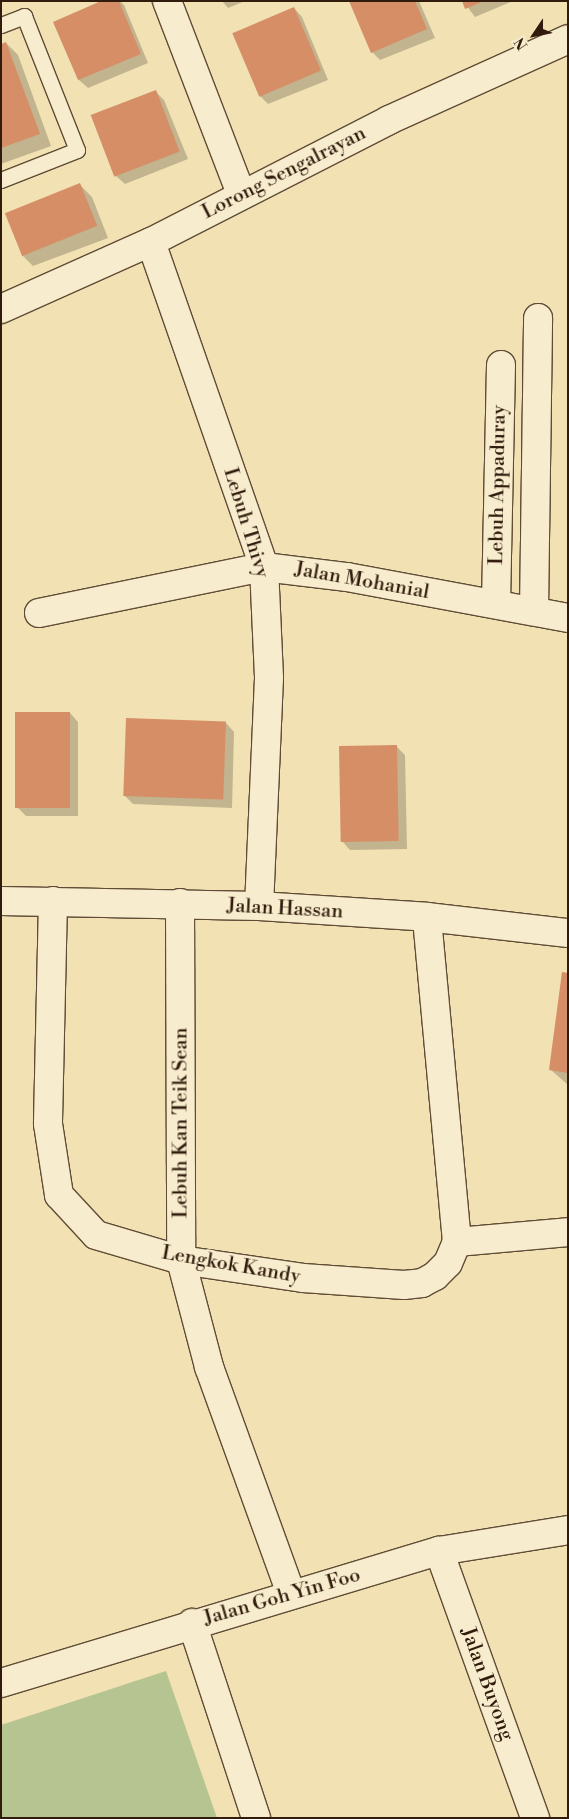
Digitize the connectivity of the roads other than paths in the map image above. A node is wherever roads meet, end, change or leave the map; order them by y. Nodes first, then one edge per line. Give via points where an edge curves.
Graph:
1 (166, 1) edge
2 (1, 25) edge
3 (568, 39) edge
4 (1, 180) edge
5 (241, 194) junction
6 (151, 242) junction
7 (1, 309) edge
8 (538, 318) dead end
9 (501, 365) dead end
10 (264, 567) junction
11 (496, 604) junction
12 (534, 611) junction
13 (39, 613) dead end
14 (568, 618) edge
15 (1, 901) edge
16 (53, 901) junction
17 (180, 903) junction
18 (259, 906) junction
19 (427, 917) junction
20 (568, 933) edge
21 (568, 1232) edge
22 (457, 1242) junction
23 (181, 1260) junction
24 (568, 1530) edge
25 (439, 1551) junction
26 (291, 1594) junction
27 (192, 1623) junction
28 (1, 1683) edge
29 (256, 1818) edge
30 (535, 1818) edge

1 - 5 street
2 - 4 lane via 24,16 77,150
3 - 5 street, Lorong Sengalrayan via 389,120
5 - 6 street, Lorong Sengalrayan
6 - 7 street, Lorong Sengalrayan
6 - 10 street, Lebuh Thivy
8 - 12 street
9 - 11 street, Lebuh Appaduray
10 - 11 street, Jalan Mohanial via 347,577
10 - 13 street, Jalan Mohanial
10 - 18 street, Lebuh Thivy via 269,678
11 - 12 street, Jalan Mohanial
12 - 14 street, Jalan Mohanial
15 - 16 street, Jalan Hassan
16 - 17 street, Jalan Hassan
16 - 23 street, Lengkok Kandy via 48,1124 59,1195 96,1235
17 - 18 street, Jalan Hassan
17 - 23 street, Lebuh Kan Teik Sean
18 - 19 street, Jalan Hassan
19 - 20 street, Jalan Hassan
19 - 22 street
21 - 22 street
22 - 23 street, Lengkok Kandy via 448,1262 434,1276 422,1283 404,1285 303,1278
23 - 26 street, Lebuh Kan Teik Sean via 209,1367
24 - 25 street, Jalan Goh Yin Foo
25 - 26 street, Jalan Goh Yin Foo
25 - 30 street, Jalan Buyong
26 - 27 street, Jalan Goh Yin Foo
27 - 28 street, Jalan Goh Yin Foo
27 - 29 street

